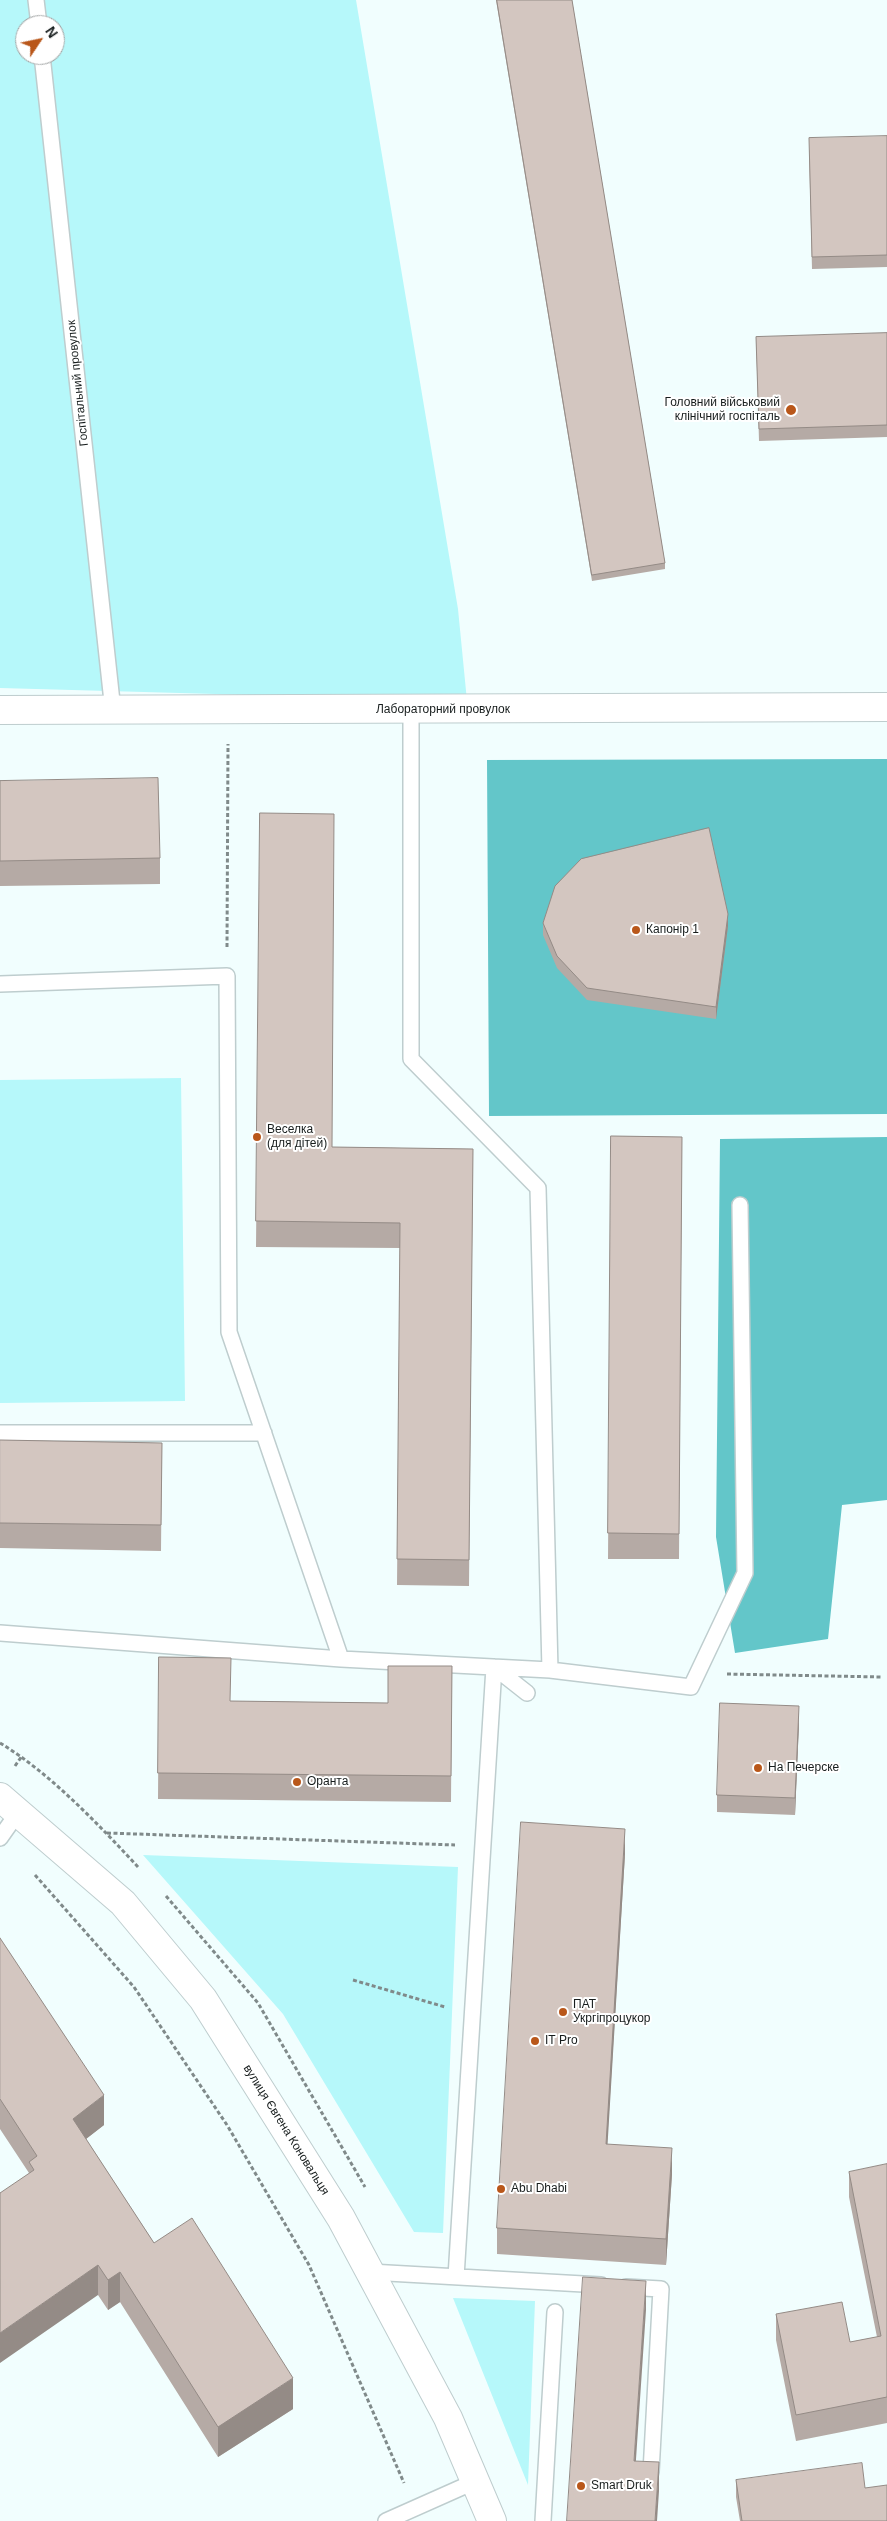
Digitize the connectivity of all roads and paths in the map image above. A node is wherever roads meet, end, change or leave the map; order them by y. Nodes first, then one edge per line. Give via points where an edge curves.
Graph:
1 (36, 0) edge
2 (38, 15) edge
3 (43, 65) edge
4 (887, 707) edge
5 (0, 710) edge
6 (228, 710) junction
7 (411, 710) junction
8 (113, 711) junction
9 (227, 976) junction
10 (0, 984) edge
11 (740, 1205) dead end
12 (0, 1433) edge
13 (264, 1433) junction
14 (0, 1633) edge
15 (341, 1659) junction
16 (494, 1667) junction
17 (550, 1670) junction
18 (738, 1674) dead end
19 (881, 1676) dead end
20 (527, 1693) dead end
21 (10, 1804) edge
22 (106, 1833) dead end
23 (0, 1838) edge
24 (481, 1846) junction
25 (29, 1869) dead end
26 (353, 1980) dead end
27 (472, 2015) junction
28 (370, 2272) junction
29 (456, 2277) junction
30 (555, 2312) dead end
31 (651, 2472) edge
32 (476, 2481) junction
33 (414, 2508) junction
34 (386, 2521) edge
35 (492, 2521) edge
36 (543, 2521) edge

1 - 2 lane
3 - 8 lane, Госпітальний провулок
4 - 7 street, Лабораторний провулок
5 - 8 street, Лабораторний провулок
6 - 7 street, Лабораторний провулок
6 - 8 street, Лабораторний провулок
6 - 9 path
7 - 17 lane via 411,1059 538,1188
9 - 10 lane
9 - 13 lane via 229,1332
11 - 17 lane via 745,1573 691,1687
12 - 13 lane
13 - 15 lane
14 - 15 lane
15 - 16 lane
16 - 17 lane
16 - 20 lane
16 - 24 lane
18 - 19 path
21 - 23 lane
21 - 28 street, вулиця Євгена Коновальця via 123,1904 203,1999 341,2218
22 - 24 path
24 - 27 lane
25 - 33 path via 134,1987 227,2125 309,2265
26 - 27 path
27 - 29 lane
28 - 29 lane
28 - 32 street, вулиця Євгена Коновальця via 448,2418
29 - 31 lane via 661,2288
30 - 36 lane
32 - 33 lane
32 - 35 street, вулиця Євгена Коновальця
33 - 34 lane

